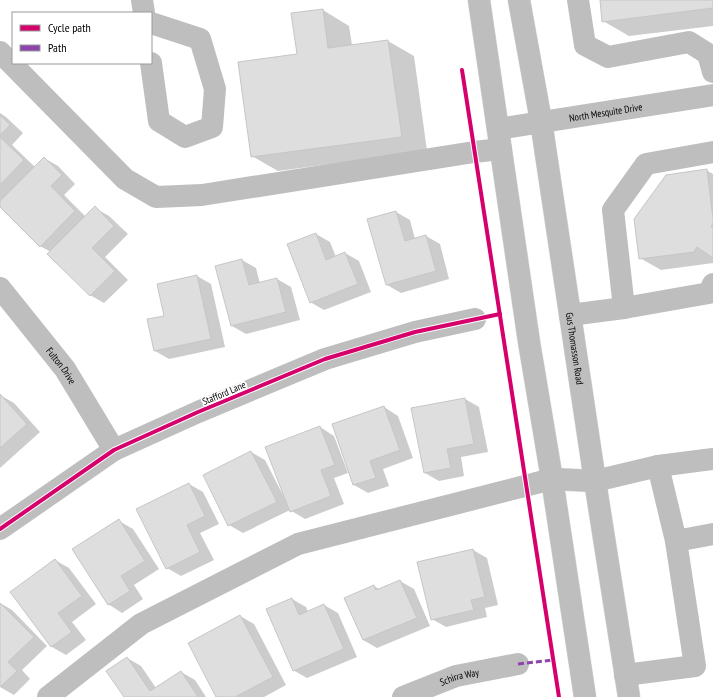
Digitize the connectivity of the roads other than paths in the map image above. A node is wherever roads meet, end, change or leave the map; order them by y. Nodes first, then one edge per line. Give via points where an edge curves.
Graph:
1 (142, 0) edge
2 (479, 0) edge
3 (519, 0) edge
4 (578, 0) edge
5 (144, 12) edge
6 (152, 23) edge
7 (0, 52) edge
8 (151, 64) edge
9 (713, 72) edge
10 (713, 95) edge
11 (541, 121) junction
12 (500, 139) junction
13 (713, 152) edge
14 (713, 284) edge
15 (2, 294) edge
16 (624, 308) junction
17 (570, 315) junction
18 (475, 319) dead end
19 (114, 450) junction
20 (713, 459) edge
21 (658, 466) junction
22 (552, 479) junction
23 (595, 480) junction
24 (0, 528) edge
25 (713, 534) edge
26 (676, 541) junction
27 (518, 664) dead end
28 (704, 665) edge
29 (625, 675) junction
30 (48, 697) edge
31 (403, 697) edge
32 (585, 697) edge
33 (629, 697) edge

1 - 5 main road
2 - 12 main road
3 - 11 main road, Gus Thomasson Road
4 - 9 main road via 585,45 608,57 689,42 708,54
6 - 8 main road via 200,39 215,89 212,127 185,136 159,121
7 - 12 main road, North Mesquite Drive via 125,179 156,197 202,195 474,152
10 - 11 main road, North Mesquite Drive
11 - 12 main road, North Mesquite Drive
11 - 17 main road, Gus Thomasson Road
12 - 22 main road via 529,342
13 - 16 main road via 646,164 613,210
14 - 16 main road via 709,293
15 - 19 main road, Fulton Drive via 65,369
16 - 17 main road
17 - 23 main road, Gus Thomasson Road
18 - 19 main road, Stafford Lane via 415,332 325,359
19 - 24 main road, Stafford Lane
20 - 21 main road
21 - 23 main road
21 - 26 main road
22 - 23 main road
22 - 30 main road via 298,544 141,624
22 - 32 main road
23 - 29 main road, Gus Thomasson Road
25 - 26 main road
26 - 28 main road
27 - 31 main road, Schirra Way via 456,676
28 - 29 main road
29 - 33 main road, Gus Thomasson Road

